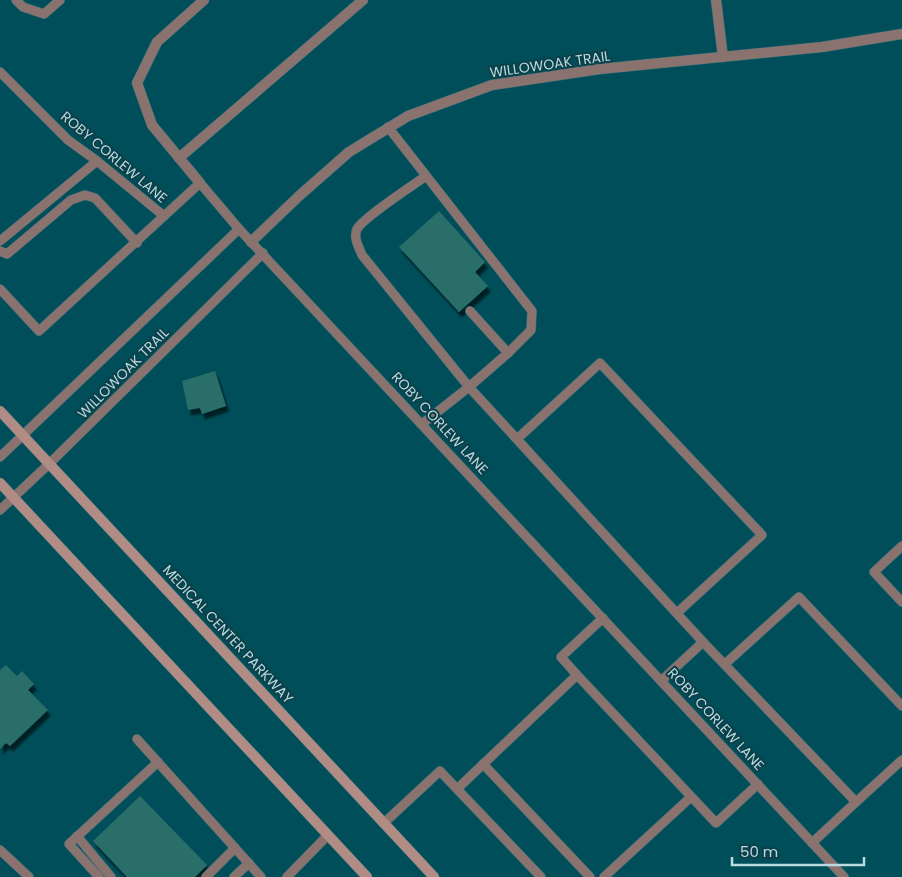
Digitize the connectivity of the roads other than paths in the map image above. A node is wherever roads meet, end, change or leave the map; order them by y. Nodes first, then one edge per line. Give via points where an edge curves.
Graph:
1 (16, 0) edge
2 (60, 0) edge
3 (204, 0) edge
4 (363, 0) edge
5 (716, 0) edge
6 (902, 34) edge
7 (723, 57) junction
8 (0, 72) edge
9 (388, 127) junction
10 (179, 158) junction
11 (97, 160) junction
12 (426, 176) junction
13 (200, 183) junction
14 (164, 216) junction
15 (239, 229) junction
16 (0, 241) edge
17 (251, 242) junction
18 (137, 243) junction
19 (0, 251) edge
20 (263, 253) junction
21 (0, 289) edge
22 (470, 311) dead end
23 (508, 353) junction
24 (469, 387) junction
25 (0, 411) edge
26 (422, 424) junction
27 (22, 436) junction
28 (517, 440) junction
29 (0, 457) edge
30 (50, 464) junction
31 (0, 483) edge
32 (13, 497) junction
33 (0, 510) edge
34 (902, 546) edge
35 (902, 602) edge
36 (677, 613) junction
37 (603, 618) junction
38 (703, 642) junction
39 (725, 664) junction
40 (577, 675) junction
41 (661, 681) junction
42 (902, 706) edge
43 (137, 739) dead end
44 (902, 760) edge
45 (158, 762) junction
46 (483, 764) junction
47 (758, 784) junction
48 (457, 789) junction
49 (692, 797) junction
50 (856, 802) junction
51 (385, 822) junction
52 (328, 835) junction
53 (77, 836) junction
54 (812, 843) junction
55 (235, 848) junction
56 (0, 850) edge
57 (249, 863) junction
58 (29, 877) edge
59 (99, 877) edge
60 (111, 877) edge
61 (206, 877) edge
62 (234, 877) edge
63 (261, 877) edge
64 (287, 877) edge
65 (367, 877) edge
66 (434, 877) edge
67 (541, 877) edge
68 (590, 877) edge
69 (604, 877) edge
70 (844, 877) edge

1 - 2 lane via 22,8 44,14
3 - 10 street via 157,42 137,83 152,125
4 - 10 street
5 - 7 street
6 - 7 street, WILLOWOAK TRAIL via 822,47
7 - 9 street, WILLOWOAK TRAIL via 600,69 492,85 408,116
8 - 11 lane, ROBY CORLEW LANE via 68,140
9 - 12 lane
9 - 17 street, WILLOWOAK TRAIL via 349,152
10 - 13 street
11 - 14 lane, ROBY CORLEW LANE
11 - 16 lane
12 - 23 lane via 532,311 531,330
12 - 24 lane via 370,217 357,229 356,240 362,255
13 - 14 lane, ROBY CORLEW LANE
13 - 15 lane, ROBY CORLEW LANE
14 - 18 lane
15 - 17 lane, ROBY CORLEW LANE
15 - 27 lane
17 - 20 lane, ROBY CORLEW LANE
18 - 19 lane via 95,198 85,195 71,200 7,254
18 - 21 lane via 39,330
20 - 26 lane, ROBY CORLEW LANE
20 - 30 lane, WILLOWOAK TRAIL
22 - 23 lane
23 - 24 lane
24 - 26 lane
24 - 28 lane
25 - 27 main road, MEDICAL CENTER PARKWAY
26 - 37 lane, ROBY CORLEW LANE
27 - 29 lane
27 - 30 main road, MEDICAL CENTER PARKWAY
28 - 36 lane
28 - 36 lane via 600,363 762,535
30 - 32 lane, WILLOWOAK TRAIL
30 - 51 main road, MEDICAL CENTER PARKWAY
31 - 32 main road
32 - 33 lane, WILLOWOAK TRAIL
32 - 52 main road
34 - 35 lane via 874,572
36 - 38 lane
37 - 40 lane via 561,657
37 - 41 lane, ROBY CORLEW LANE
38 - 39 lane
38 - 41 lane
39 - 42 lane via 798,597
39 - 50 lane
40 - 46 lane
40 - 49 lane
41 - 47 lane, ROBY CORLEW LANE
43 - 45 lane
44 - 50 lane
45 - 53 lane
45 - 55 lane
46 - 48 lane
46 - 68 lane
47 - 49 lane via 716,823
47 - 54 lane, ROBY CORLEW LANE
48 - 51 lane via 440,771
48 - 67 lane
49 - 69 lane
50 - 54 lane
51 - 66 main road, MEDICAL CENTER PARKWAY
52 - 64 lane
52 - 65 main road
53 - 59 lane via 69,844
53 - 60 lane
54 - 70 lane, ROBY CORLEW LANE
55 - 57 lane
55 - 61 lane
56 - 58 lane
57 - 62 lane
57 - 63 lane

